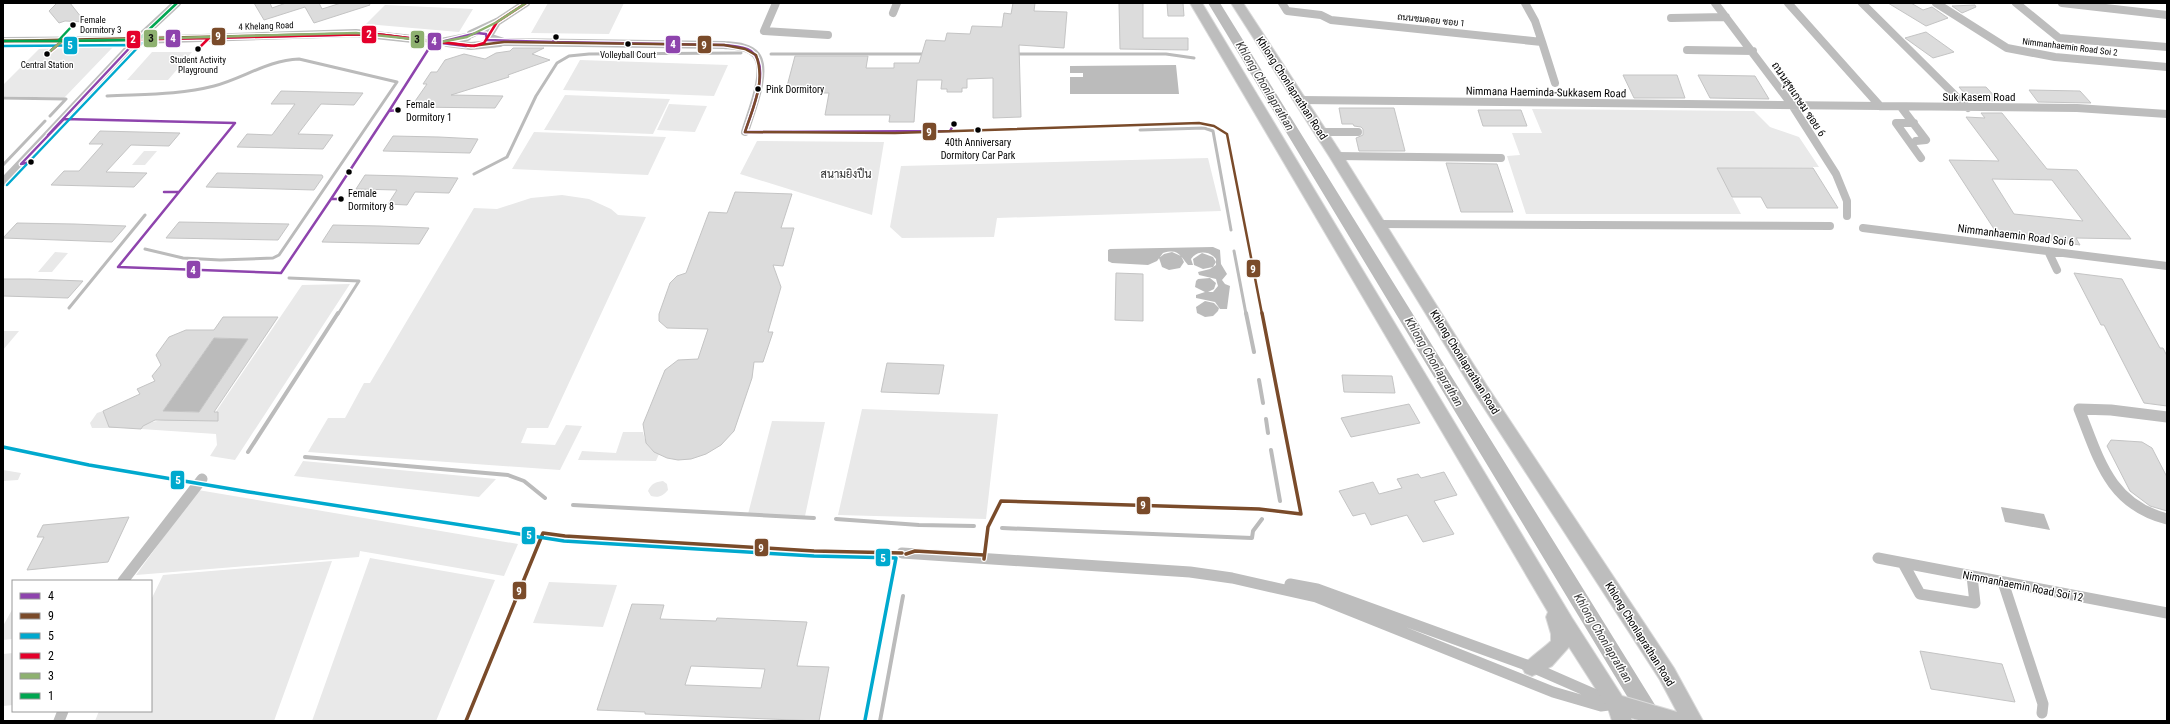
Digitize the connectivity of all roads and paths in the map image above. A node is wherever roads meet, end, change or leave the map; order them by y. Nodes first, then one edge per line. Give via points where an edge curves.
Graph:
1 (177, 3) edge
2 (526, 3) edge
3 (776, 3) edge
4 (897, 3) edge
5 (1196, 3) edge
6 (1237, 3) edge
7 (1282, 3) edge
8 (1525, 3) edge
9 (1715, 3) edge
10 (1788, 3) edge
11 (1862, 3) edge
12 (1936, 3) edge
13 (2016, 3) edge
14 (2062, 3) edge
15 (893, 13) dead end
16 (2167, 15) edge
17 (1726, 17) junction
18 (1671, 18) dead end
19 (497, 22) junction
20 (828, 35) dead end
21 (138, 40) junction
22 (3, 41) edge
23 (437, 42) junction
24 (504, 42) junction
25 (1542, 42) junction
26 (2167, 47) edge
27 (1687, 50) dead end
28 (1753, 51) junction
29 (2167, 67) edge
30 (1555, 83) dead end
31 (1300, 100) junction
32 (1792, 105) junction
33 (1880, 106) junction
34 (1901, 107) junction
35 (1968, 108) junction
36 (2167, 114) edge
37 (1914, 123) junction
38 (745, 132) dead end
39 (1321, 132) junction
40 (1358, 132) dead end
41 (1916, 140) dead end
42 (1336, 156) junction
43 (1501, 158) dead end
44 (1921, 158) dead end
45 (3, 182) edge
46 (1847, 216) dead end
47 (1379, 224) junction
48 (1830, 226) dead end
49 (1863, 228) dead end
50 (2048, 251) junction
51 (2167, 266) edge
52 (2057, 270) dead end
53 (2167, 417) edge
54 (202, 479) dead end
55 (2167, 519) edge
56 (1878, 558) dead end
57 (1903, 563) junction
58 (1972, 576) junction
59 (124, 580) edge
60 (2004, 582) junction
61 (1547, 593) junction
62 (2167, 613) edge
63 (1532, 667) junction
64 (1621, 710) edge
65 (62, 712) edge
66 (2042, 713) dead end
67 (58, 721) edge
68 (1674, 721) edge
69 (1693, 721) edge

1 - 21 street
2 - 19 street
3 - 20 street via 764,31
4 - 15 street
5 - 61 main road
6 - 31 main road, Khlong Chonlaprathan Road
7 - 25 street, ถนนชมดอย ซอย 1 via 1287,11 1321,15 1331,20
8 - 25 street
9 - 17 street, ถนนสุขเกษม ซอย 6
10 - 33 street
11 - 35 street
12 - 29 street, Nimmanhaemin Road Soi 2 via 2007,48 2056,57
13 - 26 street via 2059,38
14 - 16 street
17 - 18 street
17 - 28 street, ถนนสุขเกษม ซอย 6
19 - 23 street via 469,36
19 - 24 street via 488,37
21 - 22 street, 4 Khelang Road
21 - 23 street, 4 Khelang Road via 356,34
21 - 45 street
23 - 24 street, 4 Khelang Road via 471,46
24 - 38 street, 4 Khelang Road via 724,45 748,50 756,55 761,64 760,77
25 - 30 street
27 - 28 street
28 - 32 street, ถนนสุขเกษม ซอย 6
31 - 32 street, Nimmana Haeminda-Sukkasem Road
31 - 39 main road, Khlong Chonlaprathan Road
32 - 33 street, Suk Kasem Road
32 - 46 street, ถนนสุขเกษม ซอย 6 via 1836,174 1846,201
33 - 34 street, Suk Kasem Road
34 - 35 street, Suk Kasem Road
34 - 37 street
35 - 36 street, Suk Kasem Road via 2077,108
37 - 41 street via 1926,140
37 - 44 street via 1896,123
39 - 40 street
39 - 42 main road, Khlong Chonlaprathan Road
42 - 43 street
42 - 47 main road, Khlong Chonlaprathan Road
47 - 48 street
47 - 69 main road, Khlong Chonlaprathan Road via 1481,390 1667,674
49 - 50 street, Nimmanhaemin Road Soi 6
50 - 51 street, Nimmanhaemin Road Soi 6
50 - 52 street
53 - 55 street via 2079,409 2107,477 2115,488 2142,511 2155,518
54 - 59 street
56 - 57 street, Nimmanhaemin Road Soi 12
57 - 58 street, Nimmanhaemin Road Soi 12
57 - 58 street via 1920,594 1975,603
58 - 60 street, Nimmanhaemin Road Soi 12
60 - 62 street, Nimmanhaemin Road Soi 12
60 - 66 street via 2043,704
61 - 63 main road via 1561,634 1561,644 1545,660
61 - 64 main road
63 - 64 street
63 - 64 street via 1317,590 1266,580 1195,568 915,551 904,554 1190,572 1245,580 1316,597 1553,692
64 - 68 main road
65 - 67 street

